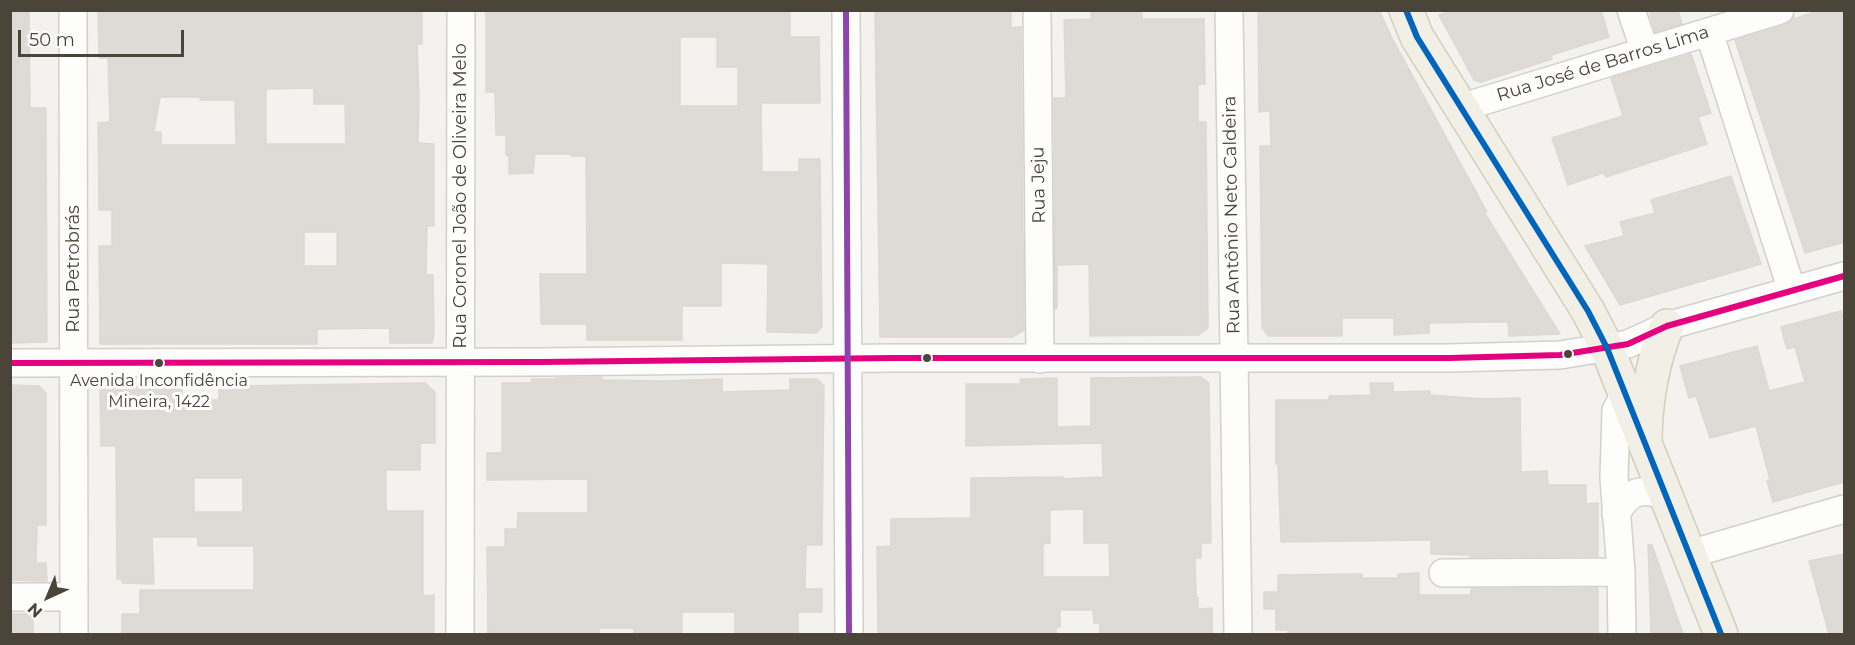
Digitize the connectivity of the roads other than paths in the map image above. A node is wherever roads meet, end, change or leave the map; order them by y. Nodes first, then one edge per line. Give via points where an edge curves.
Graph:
1 (73, 10) edge
2 (461, 10) edge
3 (846, 10) edge
4 (1037, 10) edge
5 (1229, 10) edge
6 (1406, 10) edge
7 (1631, 10) edge
8 (1780, 10) edge
9 (1709, 32) junction
10 (1645, 51) junction
11 (1460, 108) junction
12 (1845, 276) edge
13 (1792, 291) junction
14 (1668, 326) junction
15 (1607, 348) junction
16 (849, 358) junction
17 (1235, 358) junction
18 (1040, 359) junction
19 (75, 362) junction
20 (460, 362) junction
21 (10, 363) edge
22 (1625, 395) junction
23 (1645, 441) junction
24 (1668, 498) junction
25 (1845, 509) edge
26 (1616, 514) junction
27 (1690, 554) junction
28 (1621, 572) junction
29 (1443, 573) dead end
30 (10, 597) edge
31 (73, 597) junction
32 (74, 634) edge
33 (460, 634) edge
34 (849, 634) edge
35 (1238, 634) edge
36 (1622, 634) edge
37 (1721, 634) edge

1 - 19 street, Rua Petrobrás
2 - 20 street, Rua Coronel João de Oliveira Melo
3 - 16 street
4 - 18 street, Rua Jeju
5 - 17 street, Rua Antônio Neto Caldeira
6 - 11 main road via 1417,37
7 - 10 street
8 - 9 street, Rua José de Barros Lima
9 - 10 street, Rua José de Barros Lima
9 - 13 street
10 - 11 street, Rua José de Barros Lima
11 - 15 main road via 1588,311
12 - 13 street
13 - 14 street
14 - 15 street via 1628,344
14 - 23 main road via 1653,368
15 - 17 street via 1560,356
15 - 22 main road
16 - 18 street
16 - 20 street
16 - 34 street
17 - 18 street
17 - 35 street, Rua Antônio Neto Caldeira
19 - 20 street
19 - 21 street
19 - 31 street, Rua Petrobrás
20 - 33 street, Rua Coronel João de Oliveira Melo
22 - 23 main road
22 - 26 street via 1616,410
23 - 24 main road
24 - 26 street via 1643,491 1629,495
24 - 27 main road
25 - 27 street
26 - 28 street
27 - 37 main road
28 - 29 street
28 - 36 street
30 - 31 street
31 - 32 street, Rua Petrobrás

